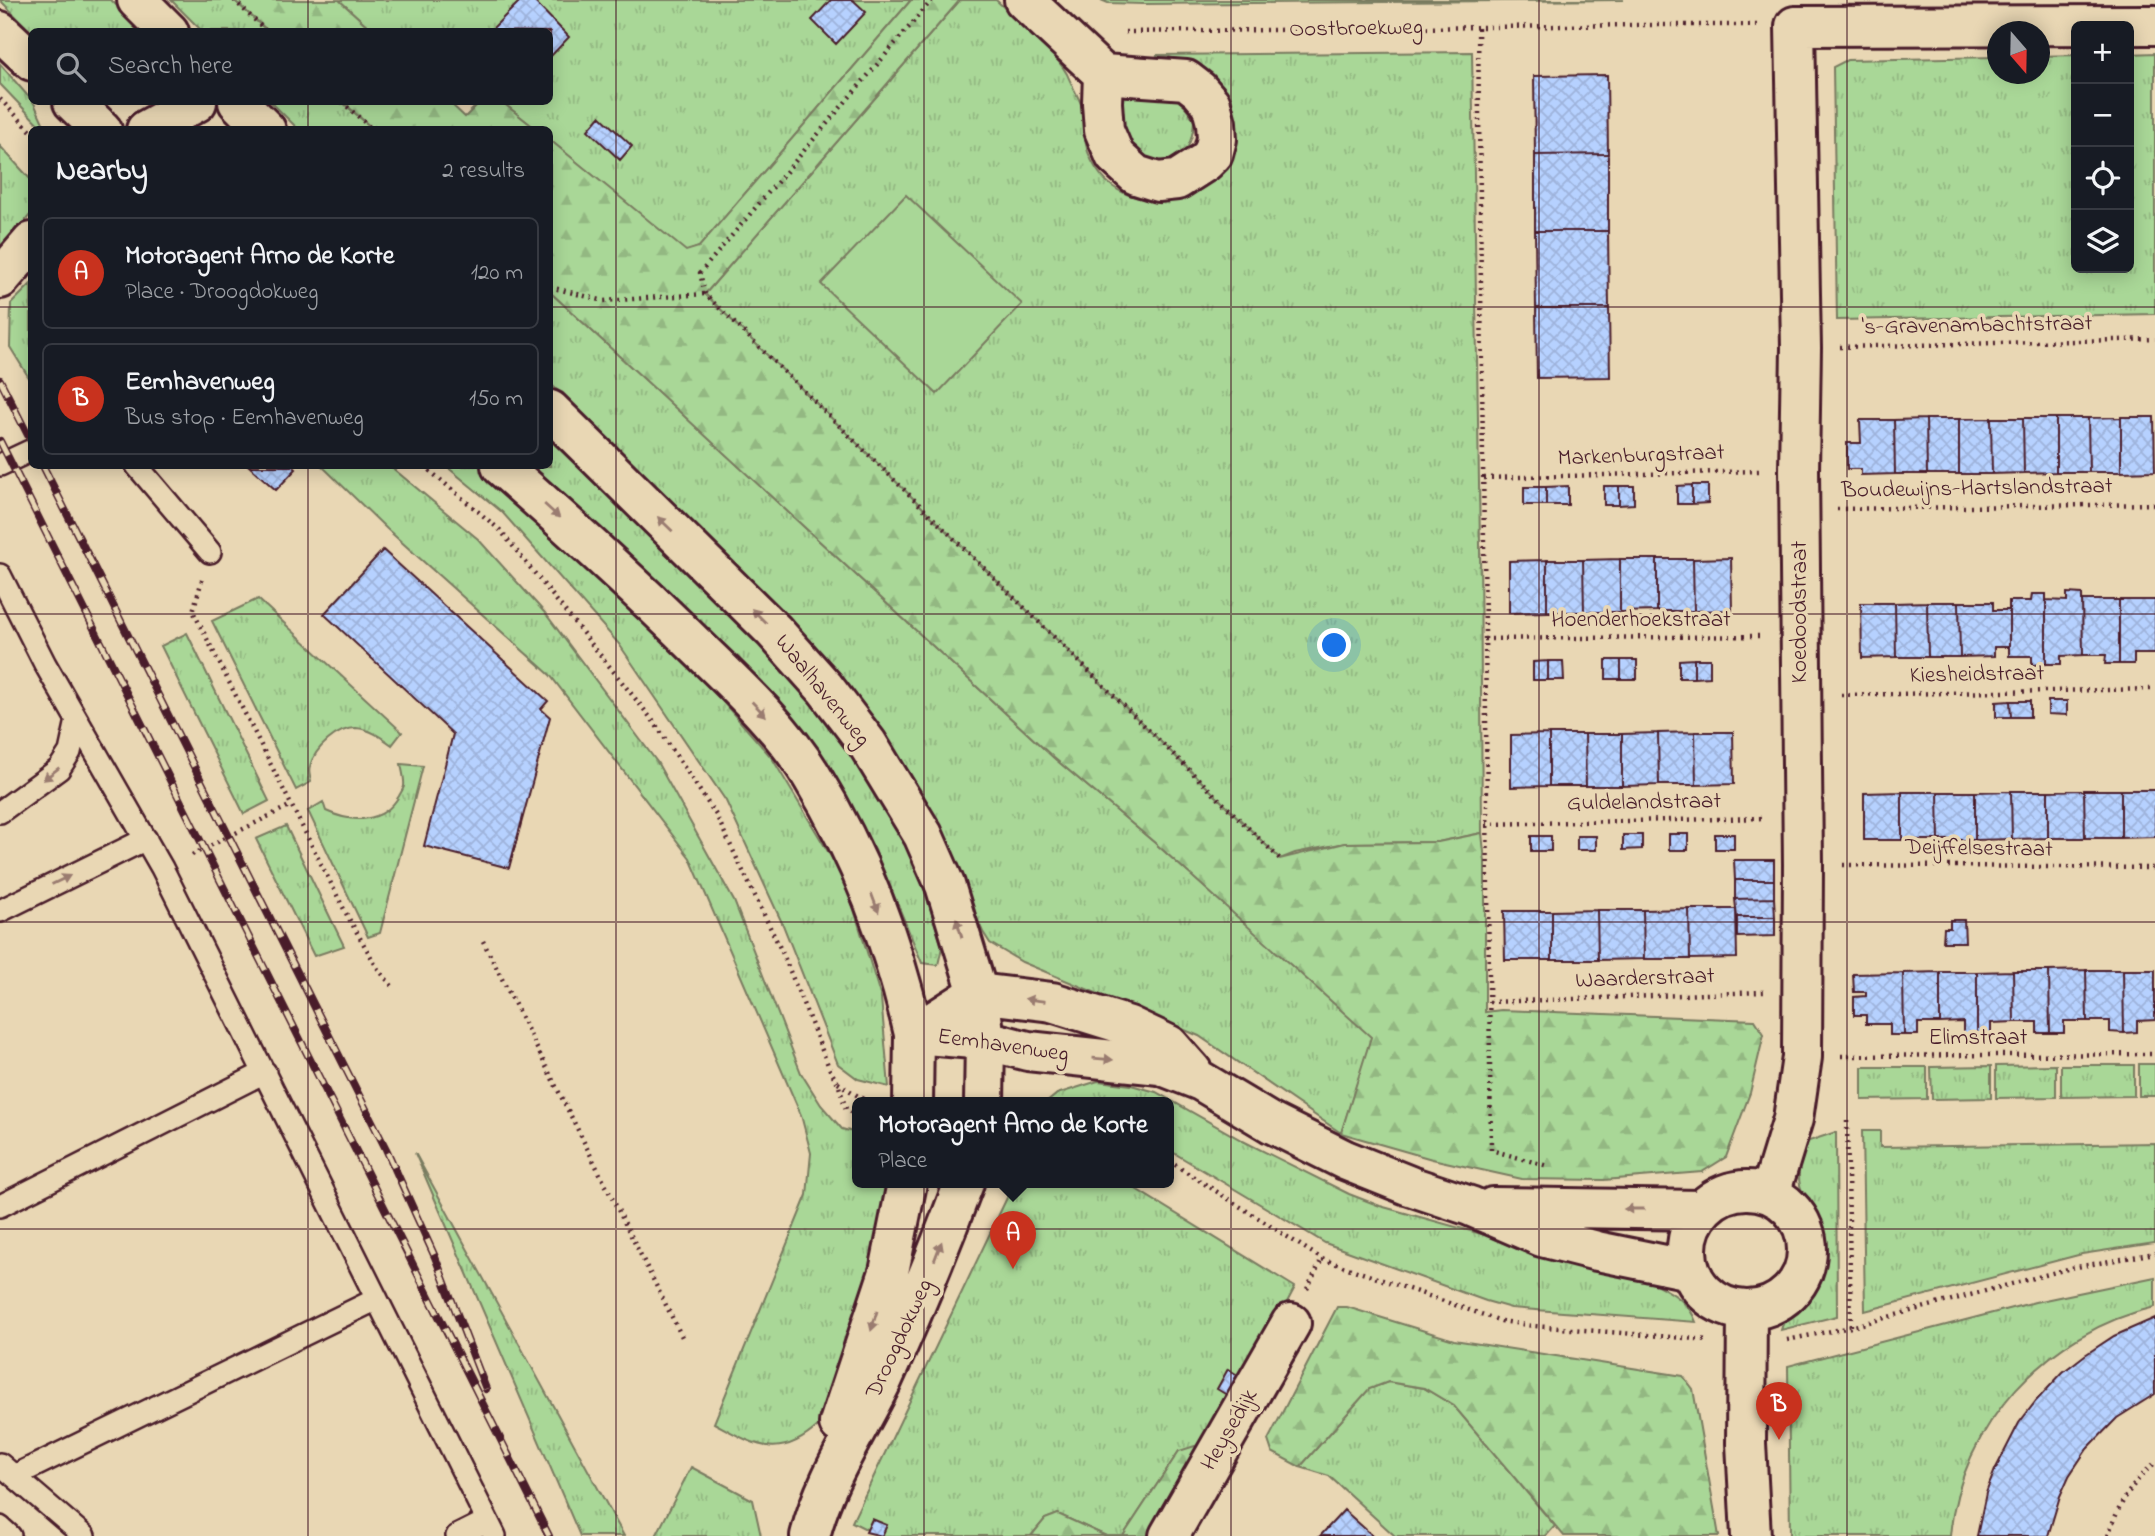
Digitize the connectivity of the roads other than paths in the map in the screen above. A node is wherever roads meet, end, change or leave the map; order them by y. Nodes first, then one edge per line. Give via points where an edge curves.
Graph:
1 (137, 0) edge
2 (1024, 0) edge
3 (2155, 25) edge
4 (165, 28) edge
5 (0, 31) edge
6 (28, 57) edge
7 (1103, 74) dead end
8 (76, 105) edge
9 (192, 105) edge
10 (241, 105) edge
11 (98, 126) edge
12 (153, 126) edge
13 (262, 126) edge
14 (28, 247) edge
15 (0, 279) edge
16 (553, 413) edge
17 (28, 452) edge
18 (0, 465) edge
19 (139, 469) edge
20 (504, 469) edge
21 (210, 552) road end
22 (0, 575) edge
23 (77, 720) junction
24 (0, 812) edge
25 (146, 839) junction
26 (0, 911) edge
27 (978, 993) junction
28 (914, 1034) junction
29 (985, 1040) junction
30 (265, 1072) junction
31 (1201, 1081) junction
32 (913, 1097) edge
33 (984, 1097) edge
34 (906, 1188) edge
35 (962, 1188) edge
36 (1770, 1194) junction
37 (0, 1206) edge
38 (1469, 1206) junction
39 (1702, 1210) junction
40 (1690, 1270) junction
41 (377, 1299) junction
42 (1747, 1310) junction
43 (1291, 1323) dead end
44 (7, 1470) edge
45 (825, 1490) junction
46 (0, 1527) edge
47 (491, 1529) edge
48 (10, 1536) edge
49 (84, 1536) edge
50 (457, 1536) edge
51 (810, 1536) edge
52 (1169, 1536) edge
53 (1751, 1536) edge

1 - 4 street
2 - 7 street
3 - 36 street, Koedoodstraat via 1795,26 1801,348 1802,1057 1793,1119
5 - 6 street
8 - 11 street
9 - 12 street
10 - 13 street
14 - 15 street
27 -> 16 street, Waalhavenweg via 946,885 923,835 867,743 774,631
17 - 18 lane
19 - 21 lane
20 -> 28 street via 711,660 774,725 810,773 871,892 900,973
22 - 23 lane
23 -> 24 lane via 70,752 59,769
23 - 25 lane
26 -> 25 lane
25 - 30 lane
27 - 28 street, Eemhavenweg
27 - 29 street, Waalhavenweg
31 -> 27 street, Eemhavenweg via 1169,1045 1129,1026 1052,1002
28 - 29 street, Eemhavenweg
28 - 32 street
29 -> 31 street, Eemhavenweg via 1028,1051 1160,1065
29 - 33 street
30 - 37 lane
30 - 41 lane
31 - 38 street, Eemhavenweg via 1345,1160
34 -> 45 street, Droogdokweg via 889,1272 841,1413
45 -> 35 street, Droogdokweg via 881,1383
36 - 39 street via 1756,1190 1727,1194
36 - 42 street via 1794,1212 1802,1225 1804,1269 1798,1282 1776,1303
39 -> 38 street, Eemhavenweg
38 - 40 street, Eemhavenweg via 1542,1237
39 - 40 street via 1688,1239
40 - 42 street via 1718,1303
41 - 44 lane
41 - 47 lane
42 - 53 street
43 - 52 street, Heysedijk
44 - 49 lane
45 - 51 street, Droogdokweg
46 - 48 lane
47 - 50 lane

